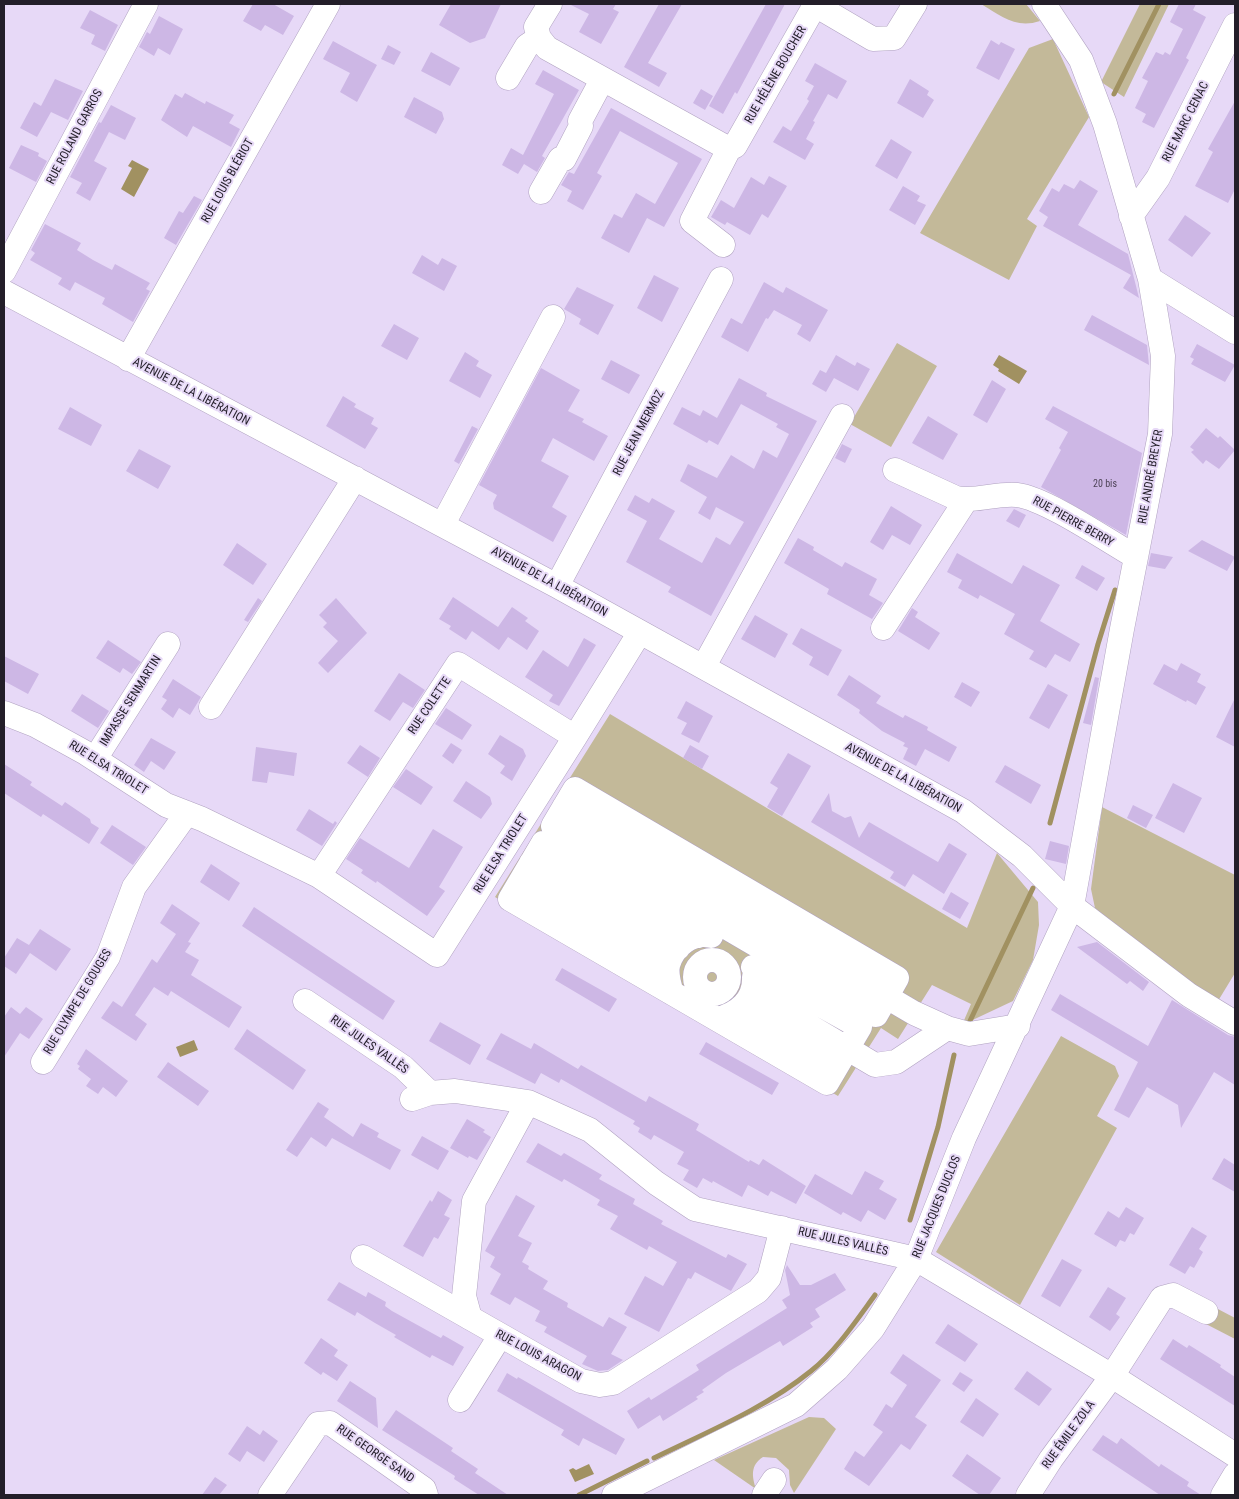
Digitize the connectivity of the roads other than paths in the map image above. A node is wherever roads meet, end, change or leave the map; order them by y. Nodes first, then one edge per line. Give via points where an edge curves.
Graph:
1 (146, 4) edge
2 (328, 4) edge
3 (550, 4) edge
4 (814, 4) edge
5 (915, 4) edge
6 (1044, 4) edge
7 (1235, 25) edge
8 (539, 38) junction
9 (508, 78) dead end
10 (602, 80) junction
11 (729, 149) junction
12 (541, 192) dead end
13 (1132, 216) junction
14 (723, 245) dead end
15 (4, 271) edge
16 (721, 279) dead end
17 (1150, 279) junction
18 (4, 292) edge
19 (553, 317) dead end
20 (1235, 332) edge
21 (128, 359) junction
22 (842, 416) dead end
23 (895, 470) dead end
24 (354, 478) junction
25 (966, 500) junction
26 (443, 524) junction
27 (1136, 557) junction
28 (557, 586) junction
29 (883, 628) dead end
30 (640, 632) junction
31 (168, 644) dead end
32 (704, 666) junction
33 (211, 707) dead end
34 (4, 713) edge
35 (575, 737) junction
36 (95, 759) junction
37 (564, 807) dead end
38 (187, 813) junction
39 (526, 872) junction
40 (319, 876) junction
41 (1072, 906) junction
42 (719, 911) junction
43 (725, 954) junction
44 (673, 956) junction
45 (753, 967) junction
46 (702, 995) junction
47 (747, 1000) junction
48 (305, 1001) dead end
49 (1235, 1023) edge
50 (1018, 1026) junction
51 (947, 1028) junction
52 (843, 1057) junction
53 (43, 1062) dead end
54 (528, 1102) junction
55 (782, 1228) junction
56 (363, 1257) dead end
57 (916, 1259) junction
58 (1206, 1312) dead end
59 (470, 1318) junction
60 (500, 1336) junction
61 (1112, 1376) junction
62 (460, 1400) dead end
63 (1235, 1455) edge
64 (1235, 1476) edge
65 (270, 1495) edge
66 (426, 1495) edge
67 (614, 1495) edge
68 (1028, 1495) edge
69 (1223, 1495) edge

1 - 15 street, RUE ROLAND GARROS
2 - 21 street, RUE LOUIS BLÉRIOT
3 - 8 street via 536,27
4 - 5 street, RUE HÉLÈNE BOUCHER via 873,39 894,38
4 - 11 street, RUE HÉLÈNE BOUCHER via 735,146
6 - 13 street, RUE ANDRÉ BREYER via 1081,60 1105,124
7 - 13 street, RUE MARC CENAC via 1158,178
8 - 9 street via 527,46
8 - 10 street via 565,60
10 - 11 street
10 - 12 street via 564,159 560,159
11 - 14 street, RUE HÉLÈNE BOUCHER via 692,221
13 - 17 street, RUE ANDRÉ BREYER
16 - 28 street, RUE JEAN MERMOZ
17 - 20 street
17 - 27 street, RUE ANDRÉ BREYER via 1163,356 1160,434
18 - 21 street, AVENUE DE LA LIBÉRATION
19 - 26 street
21 - 24 street, AVENUE DE LA LIBÉRATION
22 - 32 street
23 - 25 street, RUE PIERRE BERRY via 934,490
24 - 26 street, AVENUE DE LA LIBÉRATION
24 - 33 street
25 - 27 street, RUE PIERRE BERRY via 1005,494 1032,498
25 - 29 street
26 - 28 street, AVENUE DE LA LIBÉRATION
27 - 41 street, RUE ANDRÉ BREYER
28 - 30 street, AVENUE DE LA LIBÉRATION
30 - 32 street, AVENUE DE LA LIBÉRATION
30 - 35 street, RUE ELSA TRIOLET
31 - 36 street, IMPASSE SENMARTIN
32 - 41 street, AVENUE DE LA LIBÉRATION via 963,811 1022,856
34 - 36 street, RUE ELSA TRIOLET via 35,725
35 - 40 street, RUE COLETTE via 458,664
35 - 40 street, RUE ELSA TRIOLET via 437,955
36 - 38 street, RUE ELSA TRIOLET via 166,805
37 - 42 street
38 - 40 street, RUE ELSA TRIOLET
38 - 53 street, RUE OLYMPE DE GOUGES via 134,887 108,957
39 - 42 street via 543,843
39 - 44 street
39 - 46 street via 510,899
41 - 49 street, AVENUE DE LA LIBÉRATION via 1189,994
41 - 50 street, RUE JACQUES DUCLOS
42 - 43 street via 709,935
42 - 44 street
42 - 51 street via 887,996 914,1014
43 - 45 street via 747,957
43 - 46 street via 730,977
44 - 46 street
44 - 46 street via 668,980
45 - 47 street
45 - 52 street via 860,1027
46 - 47 street
46 - 47 street
46 - 52 street via 827,1083
47 - 52 street
48 - 54 street, RUE JULES VALLÈS via 403,1068 421,1096 455,1091
50 - 51 street via 969,1034
50 - 57 street, RUE JACQUES DUCLOS via 964,1138
51 - 52 street via 896,1062 875,1065
54 - 55 street, RUE JULES VALLÈS via 590,1130 656,1183 695,1209
54 - 59 street via 474,1201 464,1296
55 - 57 street, RUE JULES VALLÈS
55 - 60 street, RUE LOUIS ARAGON via 769,1278 758,1290 613,1383 600,1385 581,1381
56 - 59 street, RUE LOUIS ARAGON
57 - 61 street, RUE JULES VALLÈS
57 - 67 street, RUE JACQUES DUCLOS via 872,1328 837,1369 796,1405
58 - 61 street, RUE ÉMILE ZOLA via 1173,1294 1162,1298
59 - 60 street, RUE LOUIS ARAGON
60 - 62 street
61 - 63 street, RUE JULES VALLÈS
61 - 68 street, RUE ÉMILE ZOLA
64 - 69 street
65 - 66 street, RUE GEORGE SAND via 318,1424 330,1423 424,1489

